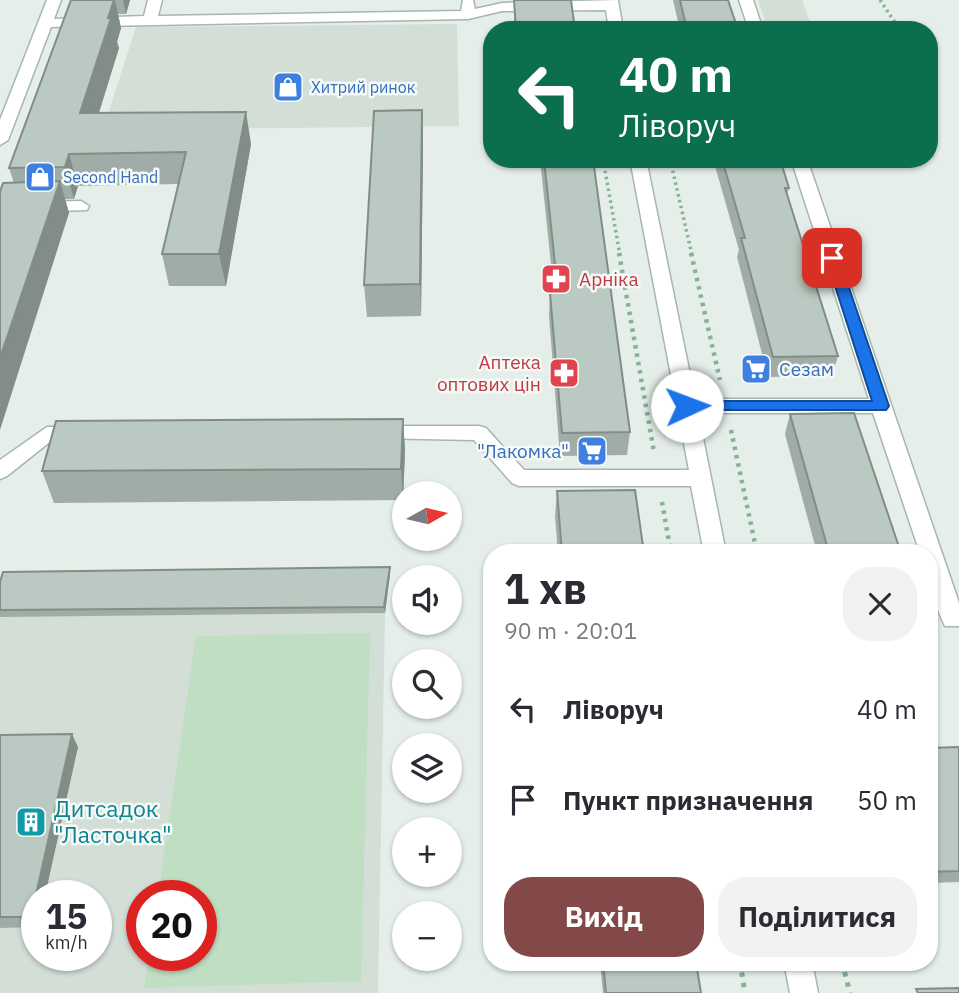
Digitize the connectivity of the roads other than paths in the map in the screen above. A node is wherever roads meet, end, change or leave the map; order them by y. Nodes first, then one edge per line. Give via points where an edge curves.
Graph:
1 (54, 0) edge
2 (155, 0) edge
3 (302, 0) edge
4 (746, 0) edge
5 (611, 3) edge
6 (468, 7) edge
7 (299, 16) junction
8 (150, 20) junction
9 (614, 21) edge
10 (753, 21) edge
11 (46, 23) junction
12 (0, 140) edge
13 (640, 168) edge
14 (802, 168) edge
15 (80, 206) dead end
16 (0, 208) edge
17 (687, 406) junction
18 (881, 406) junction
19 (354, 433) edge
20 (103, 434) edge
21 (0, 471) edge
22 (699, 478) junction
23 (713, 544) edge
24 (928, 544) edge
25 (938, 575) edge
26 (953, 619) dead end
27 (800, 971) edge
28 (804, 993) edge

1 - 11 street
2 - 8 street
3 - 7 street
4 - 10 street
5 - 6 street
5 - 9 street
6 - 7 street
7 - 8 street
8 - 11 street
11 - 12 street
13 - 17 street
14 - 18 street
15 - 16 street
17 - 18 street
17 - 22 street
18 - 24 street
19 - 22 street via 480,433 519,478
20 - 21 street via 47,434
22 - 23 street
25 - 26 street
27 - 28 street

